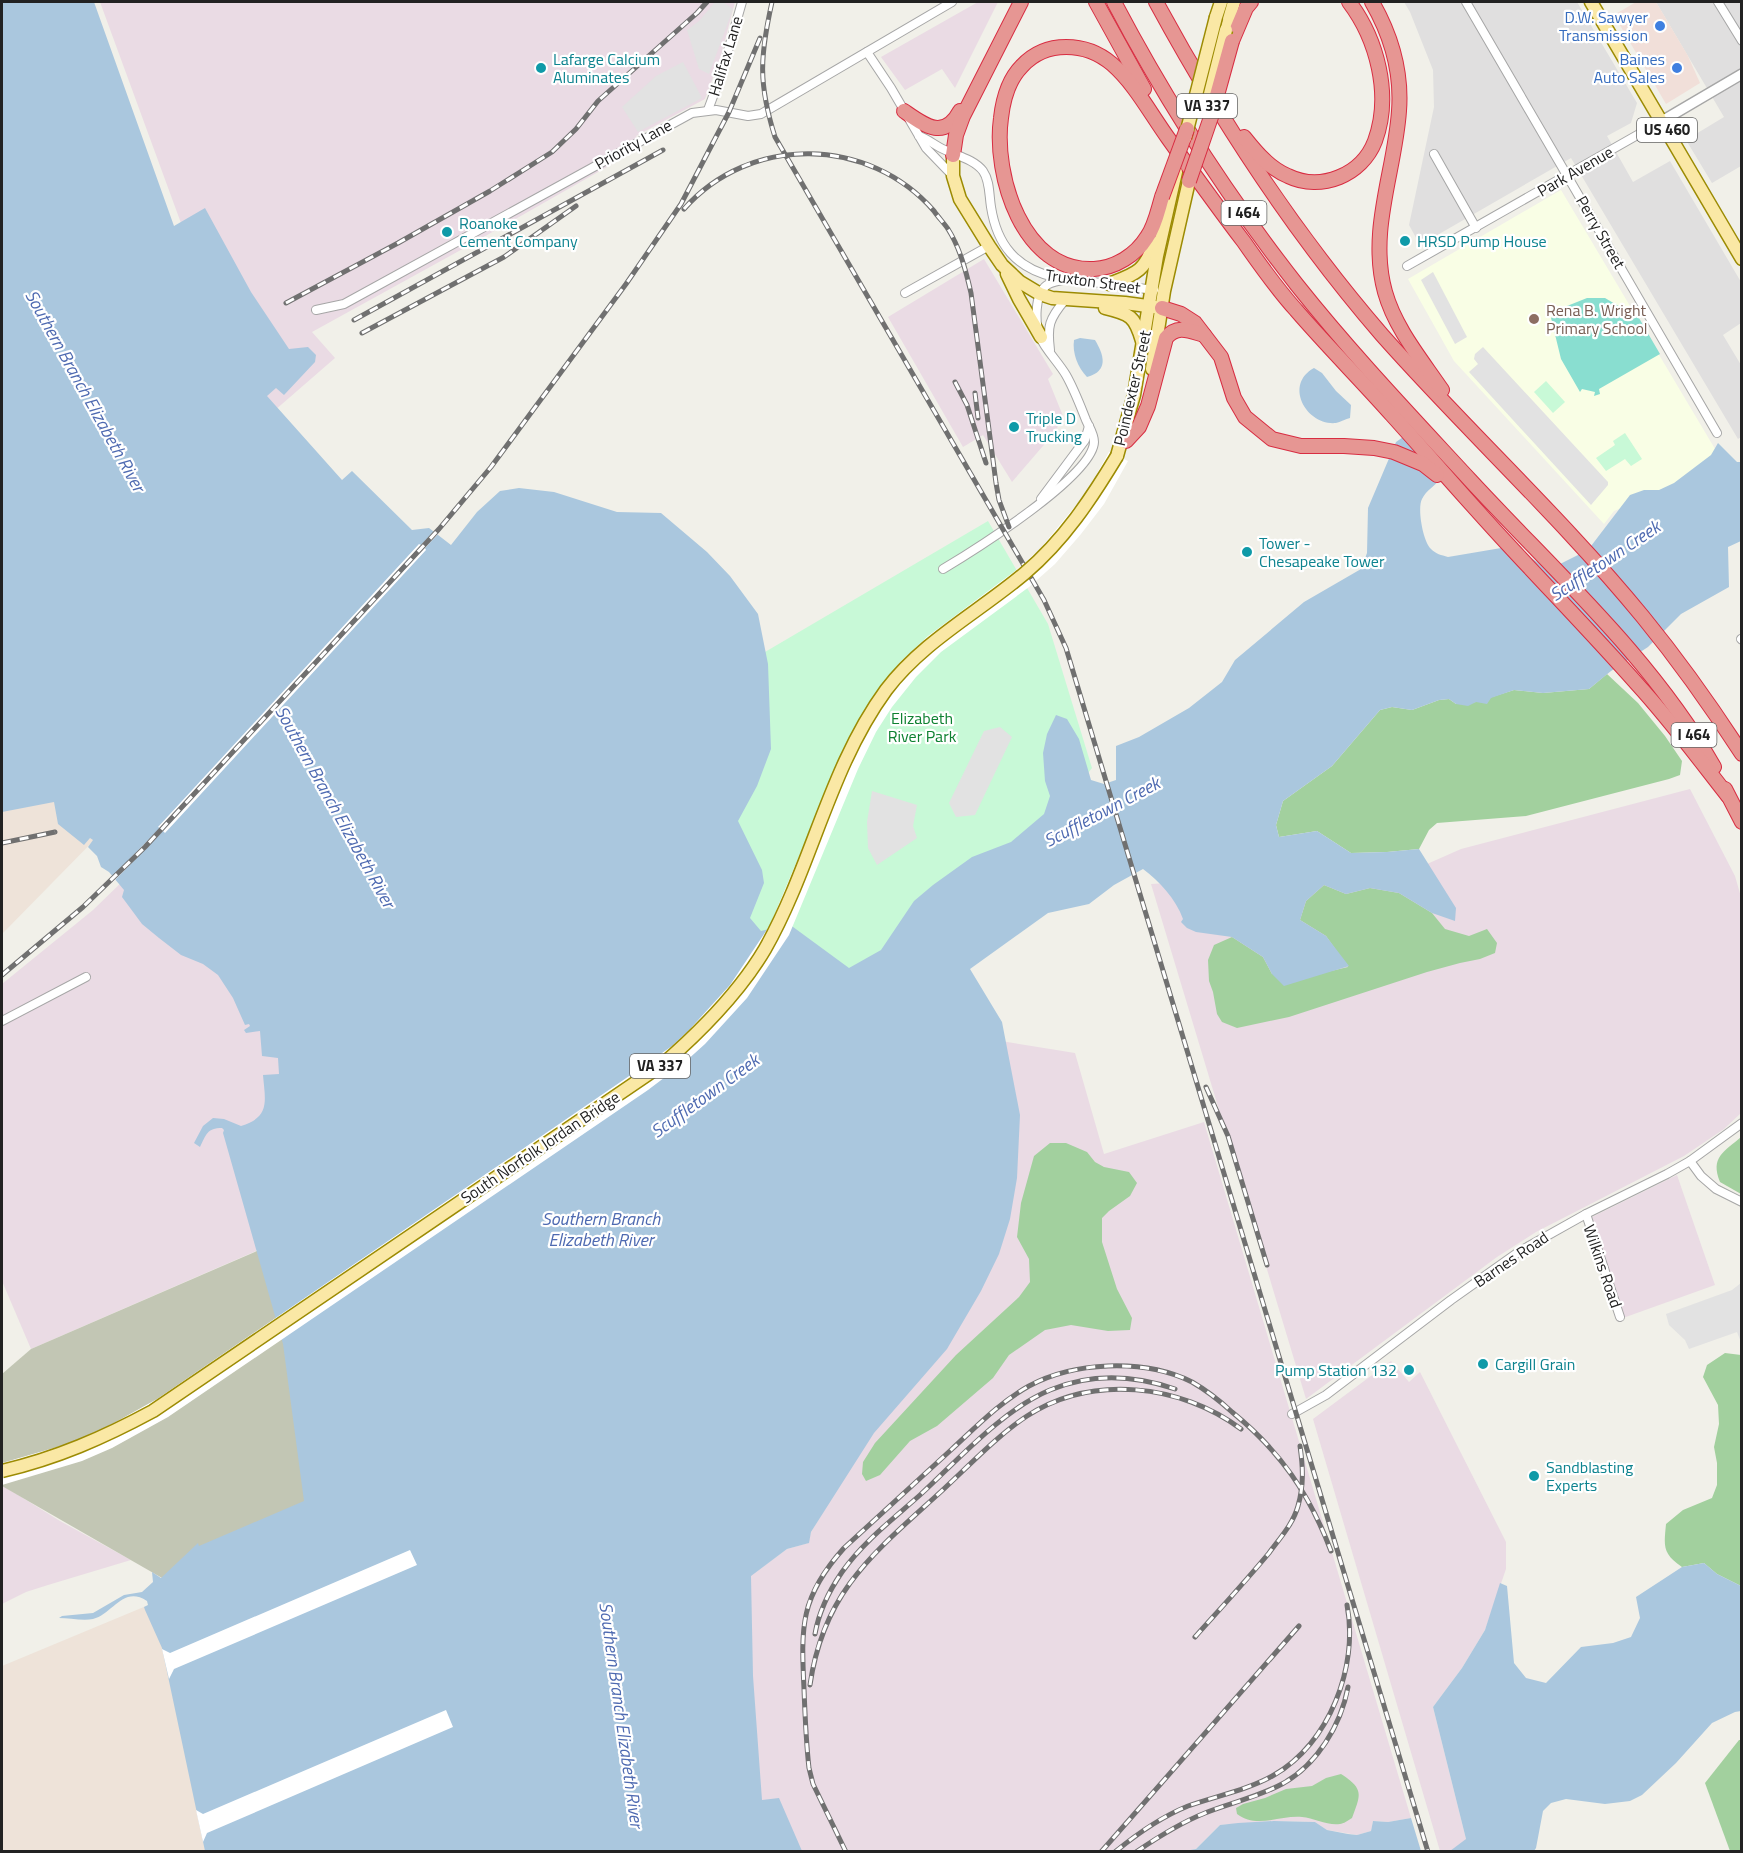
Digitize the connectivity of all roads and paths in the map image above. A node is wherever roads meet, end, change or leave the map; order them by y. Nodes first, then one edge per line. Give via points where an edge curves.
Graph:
1 (742, 2) edge
2 (952, 2) edge
3 (1021, 2) edge
4 (1096, 2) edge
5 (1114, 2) edge
6 (1156, 2) edge
7 (1221, 2) edge
8 (1234, 2) edge
9 (1251, 2) edge
10 (1349, 2) edge
11 (1372, 2) edge
12 (1466, 2) edge
13 (1592, 2) edge
14 (1718, 2) edge
15 (1229, 35) junction
16 (1001, 39) junction
17 (1742, 41) edge
18 (867, 52) junction
19 (1192, 66) junction
20 (1742, 74) edge
21 (708, 110) junction
22 (904, 111) junction
23 (1662, 121) junction
24 (1187, 129) junction
25 (919, 136) junction
26 (1434, 154) dead end
27 (953, 155) junction
28 (953, 176) junction
29 (1569, 176) junction
30 (1195, 183) junction
31 (1165, 202) junction
32 (1476, 228) junction
33 (989, 246) junction
34 (1742, 259) edge
35 (1002, 265) junction
36 (1407, 266) dead end
37 (1069, 279) junction
38 (1109, 284) junction
39 (1151, 289) junction
40 (1164, 291) junction
41 (905, 293) dead end
42 (1040, 294) junction
43 (1067, 300) junction
44 (1155, 307) junction
45 (316, 310) dead end
46 (1204, 335) junction
47 (1041, 337) junction
48 (1143, 346) junction
49 (1051, 352) junction
50 (1396, 410) junction
51 (1461, 420) junction
52 (1717, 433) dead end
53 (1126, 441) junction
54 (1117, 456) junction
55 (1467, 500) junction
56 (943, 569) dead end
57 (1742, 754) edge
58 (1728, 796) junction
59 (1742, 822) edge
60 (86, 977) dead end
61 (2, 1021) edge
62 (1742, 1123) edge
63 (1690, 1161) junction
64 (1742, 1202) edge
65 (1586, 1214) junction
66 (1620, 1317) dead end
67 (1292, 1414) dead end
68 (2, 1471) edge

1 - 21 street, Halifax Lane
2 - 18 street, Priority Lane
3 - 16 highway
4 - 30 highway
5 - 50 highway, I 464 via 1208,162 1297,285
6 - 19 highway, I 464
7 - 24 main road, Poindexter Street / VA 337, bridge
8 - 15 main road
9 - 15 highway
10 - 19 highway via 1370,38 1382,105 1378,131 1368,155 1349,173 1337,178 1310,182 1288,177 1273,167 1245,138
11 - 51 highway via 1392,46 1400,89 1400,111 1380,227 1384,291 1398,323
12 - 29 street, Perry Street
13 - 23 main road, US 460
14 - 17 street
15 - 30 highway, bridge
16 - 22 highway via 950,124 926,127
16 - 27 highway via 963,116
18 - 21 street, Priority Lane via 761,114
18 - 22 street, Truxton Street
19 - 51 highway, I 464 via 1281,207 1321,261
20 - 23 street, Park Avenue
21 - 45 street, Priority Lane via 674,122 344,304
22 - 25 street, Truxton Street
23 - 29 street, Park Avenue
23 - 34 main road, US 460
24 - 31 highway, bridge
24 - 31 main road, Poindexter Street / VA 337, bridge
25 - 27 street, Truxton Street
25 - 28 street, Truxton Street
26 - 32 street
27 - 28 main road
27 - 37 street, Truxton Street via 977,165 984,174 1002,242 1020,263 1039,273
28 - 33 main road, Truxton Street via 960,199
29 - 32 street, Park Avenue
29 - 52 street, Perry Street
30 - 31 highway via 1130,82 1096,53 1073,47 1055,48 1022,65 1002,105 1000,155 1015,209 1044,252 1075,268 1105,269 1128,257 1149,236
30 - 40 main road, Poindexter Street / VA 337 via 1177,226
30 - 50 highway via 1295,310
31 - 38 main road via 1144,265 1136,274
31 - 39 main road, Poindexter Street / VA 337
32 - 36 street, Park Avenue
33 - 35 main road, Truxton Street
33 - 41 street
35 - 42 main road, Truxton Street
35 - 47 main road
37 - 38 street, Truxton Street
37 - 42 street via 1050,283
38 - 39 street, Truxton Street
39 - 40 street, Truxton Street
39 - 44 main road, Poindexter Street / VA 337
40 - 44 main road, Poindexter Street / VA 337
42 - 43 main road, Truxton Street
42 - 47 street via 1037,312
43 - 44 main road, Truxton Street
43 - 48 main road via 1130,316
43 - 49 street via 1050,322
44 - 46 highway via 1181,314
44 - 48 main road, Poindexter Street / VA 337
44 - 53 main road, Poindexter Street / VA 337 via 1150,383
46 - 53 highway via 1178,329 1166,338 1148,406 1139,427
46 - 55 highway via 1221,357 1234,398 1245,417 1272,439 1307,447 1344,446 1394,452 1423,464
47 - 49 street
48 - 54 main road, Poindexter Street / VA 337
49 - 56 street via 1067,376 1089,426 1085,440 1038,503 1009,527
50 - 55 highway
50 - 58 highway, I 464 via 1612,629 1700,743
51 - 57 highway, I 464 via 1630,602 1698,687
53 - 54 main road, Poindexter Street / VA 337
54 - 68 main road, South Norfolk Jordan Bridge / VA 337, bridge via 1080,515 1045,555 935,640 887,689 847,756 764,951 697,1034 663,1064 153,1411 89,1444
55 - 58 highway via 1639,686
58 - 59 highway, I 464
60 - 61 street
62 - 63 street, Barnes Road
63 - 64 street via 1716,1190
63 - 65 street, Barnes Road
65 - 66 street, Wilkins Road
65 - 67 street, Barnes Road via 1520,1251 1326,1395

